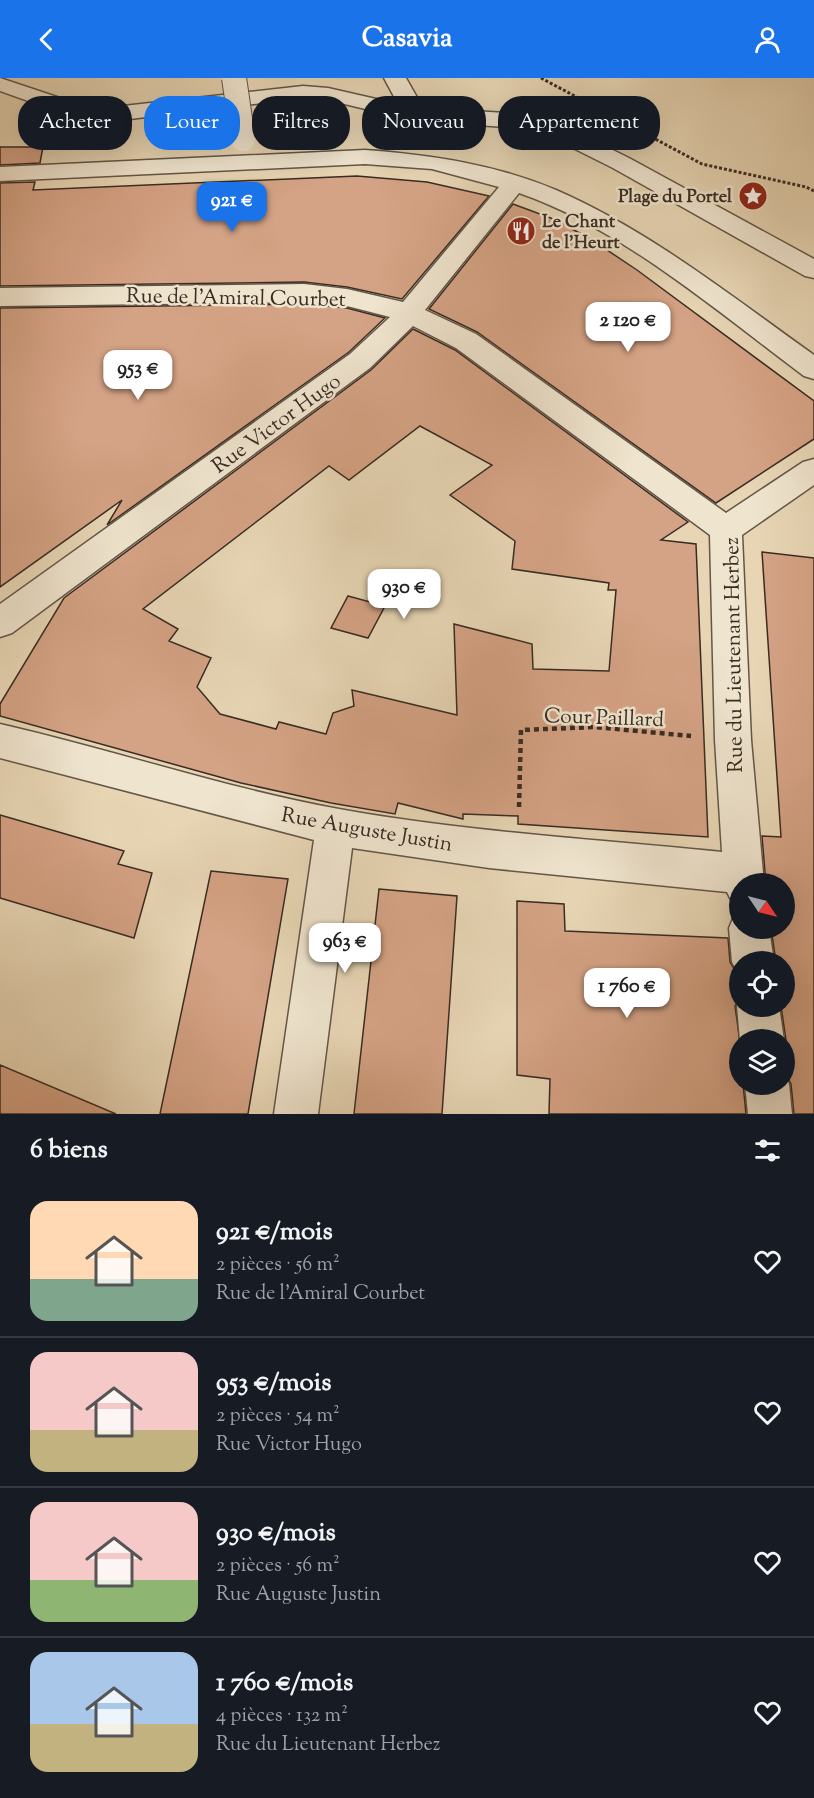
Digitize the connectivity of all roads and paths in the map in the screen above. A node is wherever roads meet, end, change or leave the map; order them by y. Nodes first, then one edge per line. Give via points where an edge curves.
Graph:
1 (234, 78) edge
2 (395, 78) edge
3 (541, 78) edge
4 (0, 84) edge
5 (405, 96) edge
6 (362, 103) edge
7 (486, 119) edge
8 (244, 150) junction
9 (0, 174) edge
10 (515, 183) junction
11 (814, 191) edge
12 (814, 270) edge
13 (0, 297) edge
14 (408, 314) junction
15 (814, 369) edge
16 (814, 470) edge
17 (726, 530) junction
18 (0, 623) edge
19 (734, 740) junction
20 (0, 741) edge
21 (335, 826) junction
22 (519, 850) junction
23 (743, 873) edge
24 (729, 877) edge
25 (768, 1095) edge
26 (296, 1114) edge
27 (770, 1114) edge

1 - 8 street, bridge
2 - 5 street
3 - 11 path via 702,164
4 - 6 street via 97,115 268,95 317,93
7 - 12 street via 535,124 561,134 621,162
8 - 9 street
8 - 10 street via 387,158 458,167
10 - 14 street, Rue Victor Hugo
10 - 15 street via 570,205 640,244
13 - 14 street, Rue de l'Amiral Courbet via 325,294 364,300
14 - 17 street, Rue de l'Amiral Courbet via 466,341
14 - 18 street, Rue Victor Hugo via 360,361
16 - 17 street, Rue du Lieutenant Herbez
17 - 19 street, Rue du Lieutenant Herbez
19 - 22 path, Cour Paillard via 595,727 521,730
19 - 23 street, Rue du Lieutenant Herbez
20 - 21 street, Rue Auguste Justin via 251,808
21 - 22 street, Rue Auguste Justin via 421,841
21 - 26 street
22 - 24 street, Rue Auguste Justin
25 - 27 street

